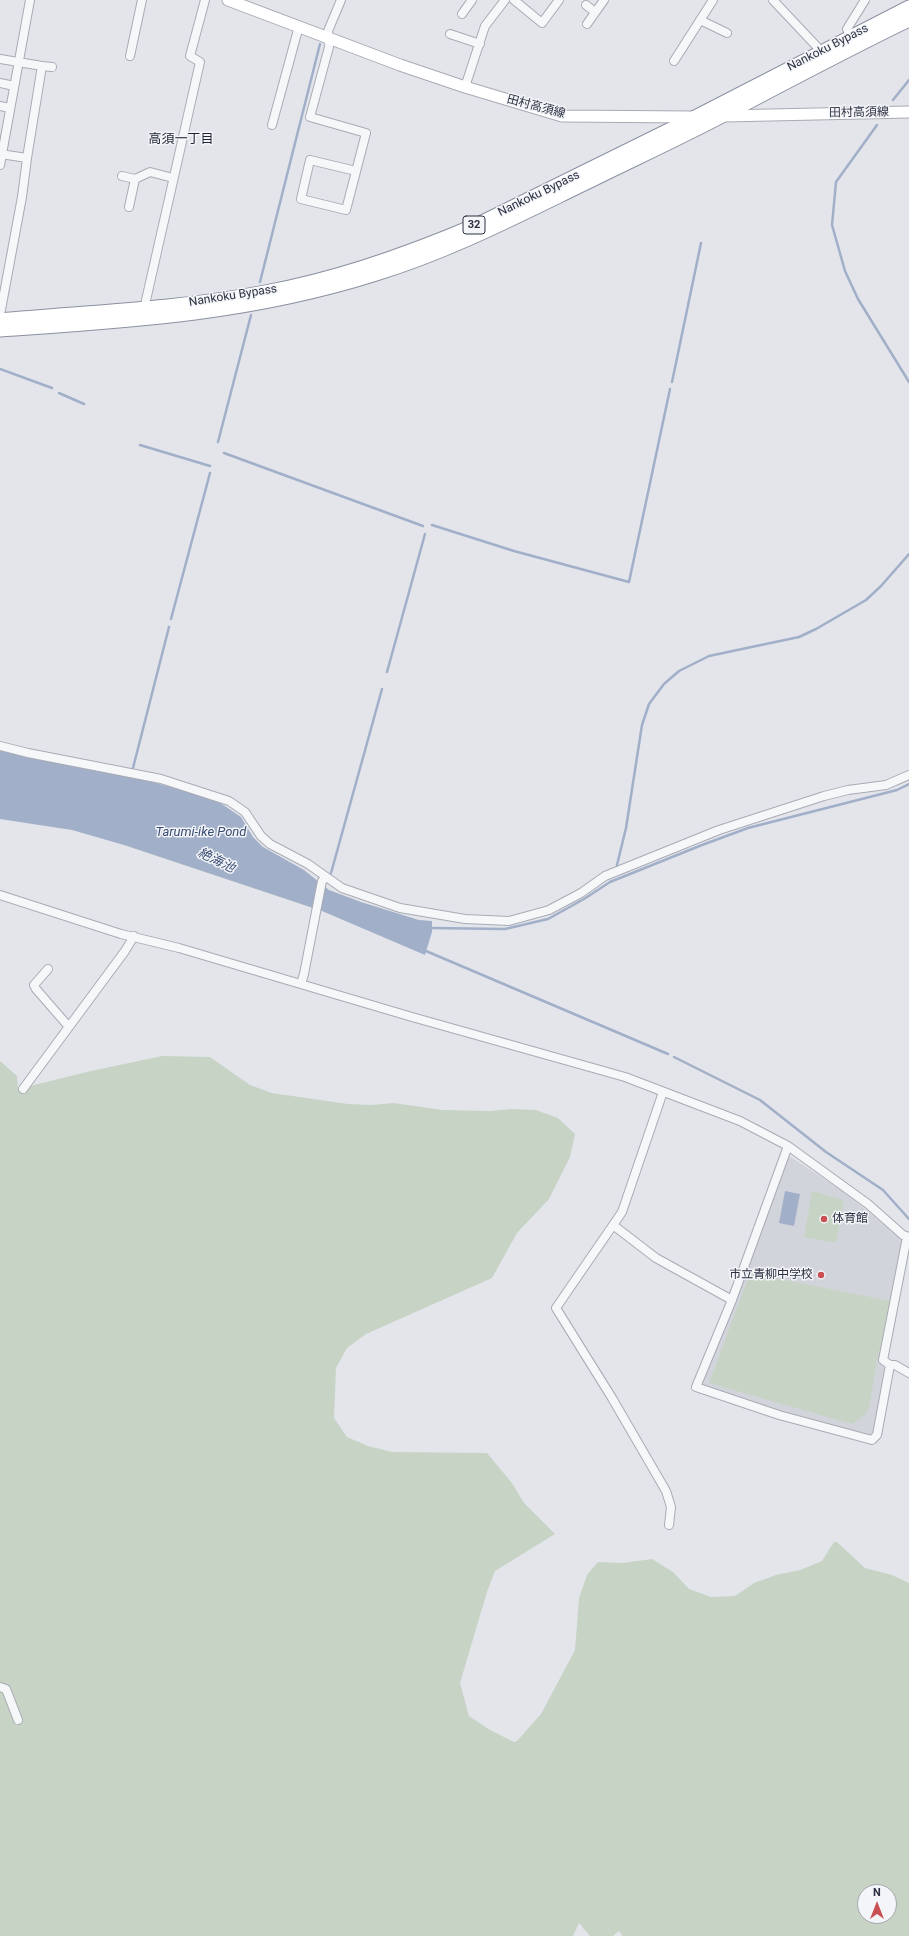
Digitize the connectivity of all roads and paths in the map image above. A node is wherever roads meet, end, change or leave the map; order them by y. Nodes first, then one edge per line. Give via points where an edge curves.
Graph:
1 (30, 0) edge
2 (142, 0) edge
3 (205, 0) edge
4 (228, 0) edge
5 (341, 0) edge
6 (472, 0) edge
7 (514, 0) edge
8 (559, 0) edge
9 (604, 0) edge
10 (713, 0) edge
11 (773, 0) edge
12 (865, 0) edge
13 (500, 2) edge
14 (586, 5) dead end
15 (909, 7) edge
16 (596, 12) junction
17 (462, 14) dead end
18 (700, 20) junction
19 (909, 20) edge
20 (587, 24) dead end
21 (299, 26) junction
22 (728, 33) dead end
23 (450, 34) dead end
24 (850, 36) junction
25 (328, 37) junction
26 (480, 44) junction
27 (821, 51) junction
28 (130, 56) dead end
29 (0, 58) edge
30 (674, 61) dead end
31 (18, 62) junction
32 (42, 66) junction
33 (52, 67) dead end
34 (0, 84) edge
35 (14, 86) junction
36 (465, 87) junction
37 (0, 106) edge
38 (10, 108) junction
39 (909, 112) edge
40 (723, 116) junction
41 (695, 117) junction
42 (272, 124) dead end
43 (3, 130) edge
44 (1, 154) edge
45 (27, 158) junction
46 (0, 165) edge
47 (356, 171) junction
48 (122, 176) dead end
49 (173, 178) junction
50 (135, 179) junction
51 (129, 207) dead end
52 (144, 308) junction
53 (0, 315) edge
54 (0, 320) edge
55 (0, 330) edge
56 (0, 746) edge
57 (909, 775) edge
58 (324, 880) junction
59 (0, 896) edge
60 (134, 936) junction
61 (48, 969) dead end
62 (300, 984) junction
63 (69, 1027) junction
64 (23, 1088) dead end
65 (663, 1092) junction
66 (788, 1146) junction
67 (613, 1225) junction
68 (909, 1237) edge
69 (909, 1240) edge
70 (732, 1300) junction
71 (890, 1365) junction
72 (909, 1373) edge
73 (669, 1525) dead end
74 (0, 1687) edge
75 (18, 1720) dead end

1 - 31 street
2 - 28 street
3 - 49 street via 190,56 200,62
4 - 21 main road, 田村高須線
5 - 25 street
6 - 17 street
7 - 8 street via 542,23
9 - 16 street
10 - 18 street
11 - 27 street
12 - 24 street via 847,29
13 - 26 street via 486,26
14 - 16 street
15 - 24 highway, Nankoku Bypass / 32
16 - 20 street
18 - 22 street
18 - 30 street
19 - 40 highway, Nankoku Bypass / 32
21 - 25 main road, 田村高須線
21 - 42 street
23 - 26 street
24 - 27 highway, Nankoku Bypass / 32
25 - 36 main road, 田村高須線
25 - 47 street via 329,47 310,117 366,133
26 - 36 street
27 - 41 highway, Nankoku Bypass / 32
29 - 31 street
31 - 32 street
31 - 35 street
32 - 33 street
32 - 45 street
34 - 35 street
35 - 38 street
36 - 41 main road, 田村高須線 via 562,116
37 - 38 street
38 - 43 street
39 - 40 main road, 田村高須線
40 - 41 main road, 田村高須線
40 - 55 highway, Nankoku Bypass / 32 via 481,234 372,276 294,296 214,312
41 - 52 highway, Nankoku Bypass / 32 via 478,224 384,260 265,292
43 - 44 street
44 - 45 street
44 - 46 street
45 - 53 street
47 - 47 street via 346,210 301,199 310,160
48 - 50 street
49 - 50 street via 150,172
49 - 52 street
50 - 51 street
52 - 54 highway, Nankoku Bypass / 32
56 - 58 street via 28,754 161,778 224,799 245,812 261,836 270,844 308,864
57 - 58 street via 886,785 824,796 719,830 605,876 549,910 509,921 465,919 400,908
58 - 62 street
59 - 60 street
60 - 62 street
60 - 63 street
61 - 63 street via 34,985
62 - 65 street via 625,1077
63 - 64 street
65 - 66 street via 740,1121
65 - 67 street via 622,1212
66 - 68 street via 868,1204 903,1235
66 - 70 street
67 - 70 street via 656,1258
67 - 73 street via 556,1308 666,1491 671,1507
69 - 71 street via 906,1242 883,1360
70 - 71 street via 696,1387 703,1390 779,1415 872,1440 877,1435
71 - 72 street
74 - 75 street via 6,1689

